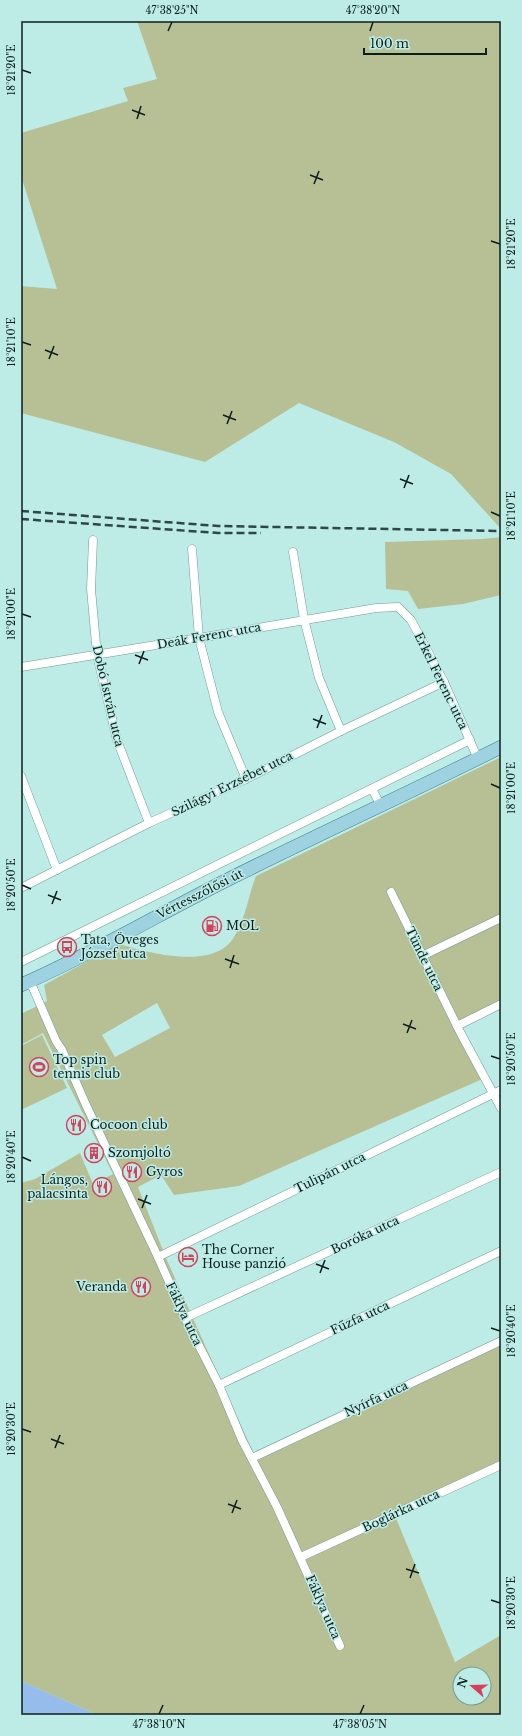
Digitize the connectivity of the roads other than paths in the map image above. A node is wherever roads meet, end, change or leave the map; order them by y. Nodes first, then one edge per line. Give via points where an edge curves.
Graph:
1 (93, 540) dead end
2 (192, 549) dead end
3 (293, 552) dead end
4 (398, 607) joint
5 (304, 619) junction
6 (199, 638) junction
7 (97, 655) junction
8 (21, 667) edge
9 (444, 682) junction
10 (341, 731) junction
11 (470, 740) junction
12 (501, 747) edge
13 (478, 759) junction
14 (21, 776) edge
15 (246, 779) junction
16 (372, 789) junction
17 (381, 806) junction
18 (149, 823) junction
19 (57, 870) junction
20 (21, 888) edge
21 (391, 892) dead end
22 (501, 918) edge
23 (422, 956) junction
24 (21, 962) edge
25 (26, 983) edge
26 (501, 1004) edge
27 (457, 1026) junction
28 (498, 1092) edge
29 (501, 1108) edge
30 (501, 1172) edge
31 (501, 1251) edge
32 (158, 1257) junction
33 (185, 1318) junction
34 (501, 1341) edge
35 (219, 1385) junction
36 (252, 1458) junction
37 (501, 1465) edge
38 (301, 1558) junction
39 (340, 1646) dead end

1 - 7 street, Dobó István utca via 91,589
2 - 6 street
3 - 5 street
4 - 5 street, Deák Ferenc utca
4 - 9 street, Erkel Ferenc utca via 411,620
5 - 6 street, Deák Ferenc utca
5 - 10 street via 318,678
6 - 7 street, Deák Ferenc utca
6 - 15 street via 218,712
7 - 8 street, Deák Ferenc utca
7 - 18 street, Dobó István utca via 117,740
9 - 10 street, Szilágyi Erzsébet utca
9 - 11 street, Erkel Ferenc utca
10 - 15 street, Szilágyi Erzsébet utca
11 - 13 street, Erkel Ferenc utca
11 - 16 street, Vértesszőlősi út
12 - 13 main road, Vértesszőlősi út
13 - 17 main road, Vértesszőlősi út
14 - 19 street
15 - 18 street, Szilágyi Erzsébet utca
16 - 17 street
16 - 24 street, Vértesszőlősi út
17 - 25 main road, Vértesszőlősi út via 229,879
18 - 19 street, Szilágyi Erzsébet utca
19 - 20 street, Szilágyi Erzsébet utca
21 - 23 street, Tünde utca
22 - 23 street
23 - 27 street, Tünde utca
25 - 32 street, Fáklya utca via 62,1050
26 - 27 street
27 - 28 street, Tünde utca
28 - 29 street, Tünde utca
28 - 32 street, Tulipán utca
30 - 33 street, Boróka utca
31 - 35 street, Fűzfa utca
32 - 33 street, Fáklya utca
33 - 35 street, Fáklya utca
34 - 36 street, Nyírfa utca
35 - 36 street, Fáklya utca
36 - 38 street, Fáklya utca
37 - 38 street, Boglárka utca
38 - 39 street, Fáklya utca

